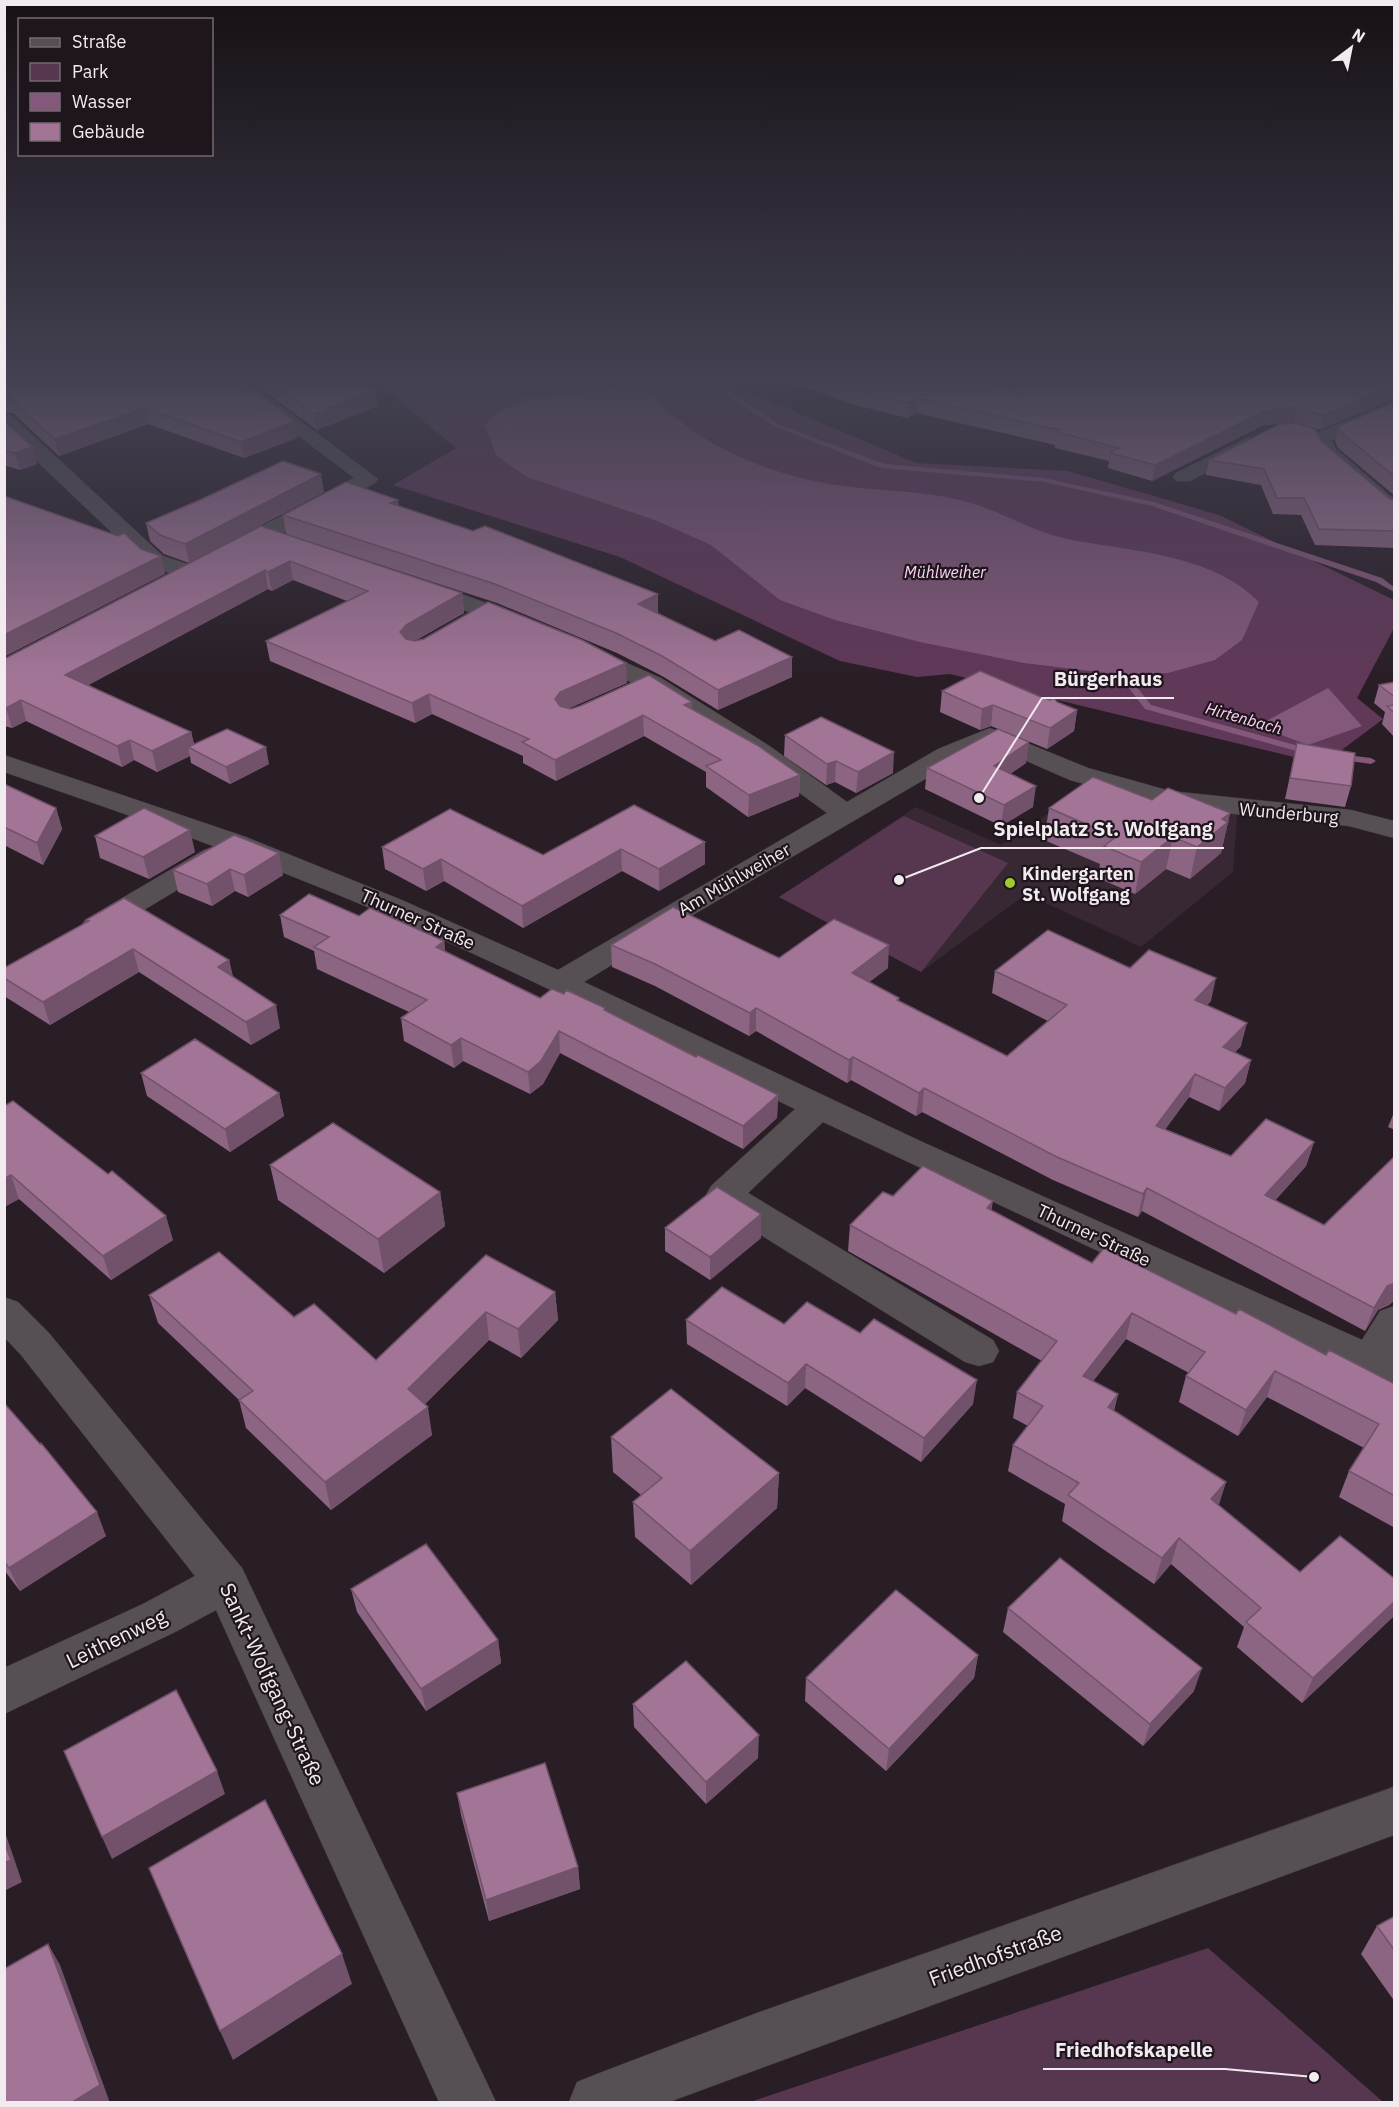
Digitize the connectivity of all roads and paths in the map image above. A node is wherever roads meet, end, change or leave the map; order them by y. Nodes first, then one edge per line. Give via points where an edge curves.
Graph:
1 (70, 481) edge
2 (364, 481) edge
3 (1362, 481) edge
4 (1395, 509) edge
5 (294, 545) edge
6 (401, 579) edge
7 (158, 589) edge
8 (488, 610) junction
9 (468, 622) edge
10 (539, 631) edge
11 (565, 642) edge
12 (651, 683) junction
13 (621, 696) edge
14 (4, 763) edge
15 (1079, 774) joint
16 (846, 814) junction
17 (1395, 830) edge
18 (236, 843) junction
19 (70, 941) edge
20 (560, 983) junction
21 (819, 1106) junction
22 (4, 1312) edge
23 (1395, 1322) edge
24 (979, 1351) dead end
25 (1382, 1367) edge
26 (226, 1582) junction
27 (4, 1692) edge
28 (1395, 1811) edge
29 (468, 2103) edge
30 (597, 2103) edge

1 - 7 street via 155,561 199,567
2 - 5 street via 251,541
3 - 4 street
6 - 8 street
8 - 9 street
8 - 10 street
11 - 12 street
12 - 13 street
12 - 16 street via 762,753
14 - 18 street, Thurner Straße
15 - 16 street, Am Mühlweiher via 990,736 947,754
15 - 17 street, Wunderburg via 1168,800 1351,819
16 - 20 street, Am Mühlweiher
18 - 19 street
18 - 20 street, Thurner Straße via 393,907
20 - 21 street, Thurner Straße
21 - 24 street via 724,1195
21 - 25 street, Thurner Straße
22 - 26 street, Sankt-Wolfgang-Straße via 35,1344
23 - 25 street, Thurner Straße via 1388,1329
26 - 27 street, Leithenweg
26 - 29 street, Sankt-Wolfgang-Straße
28 - 30 street, Friedhofstraße via 757,2041

